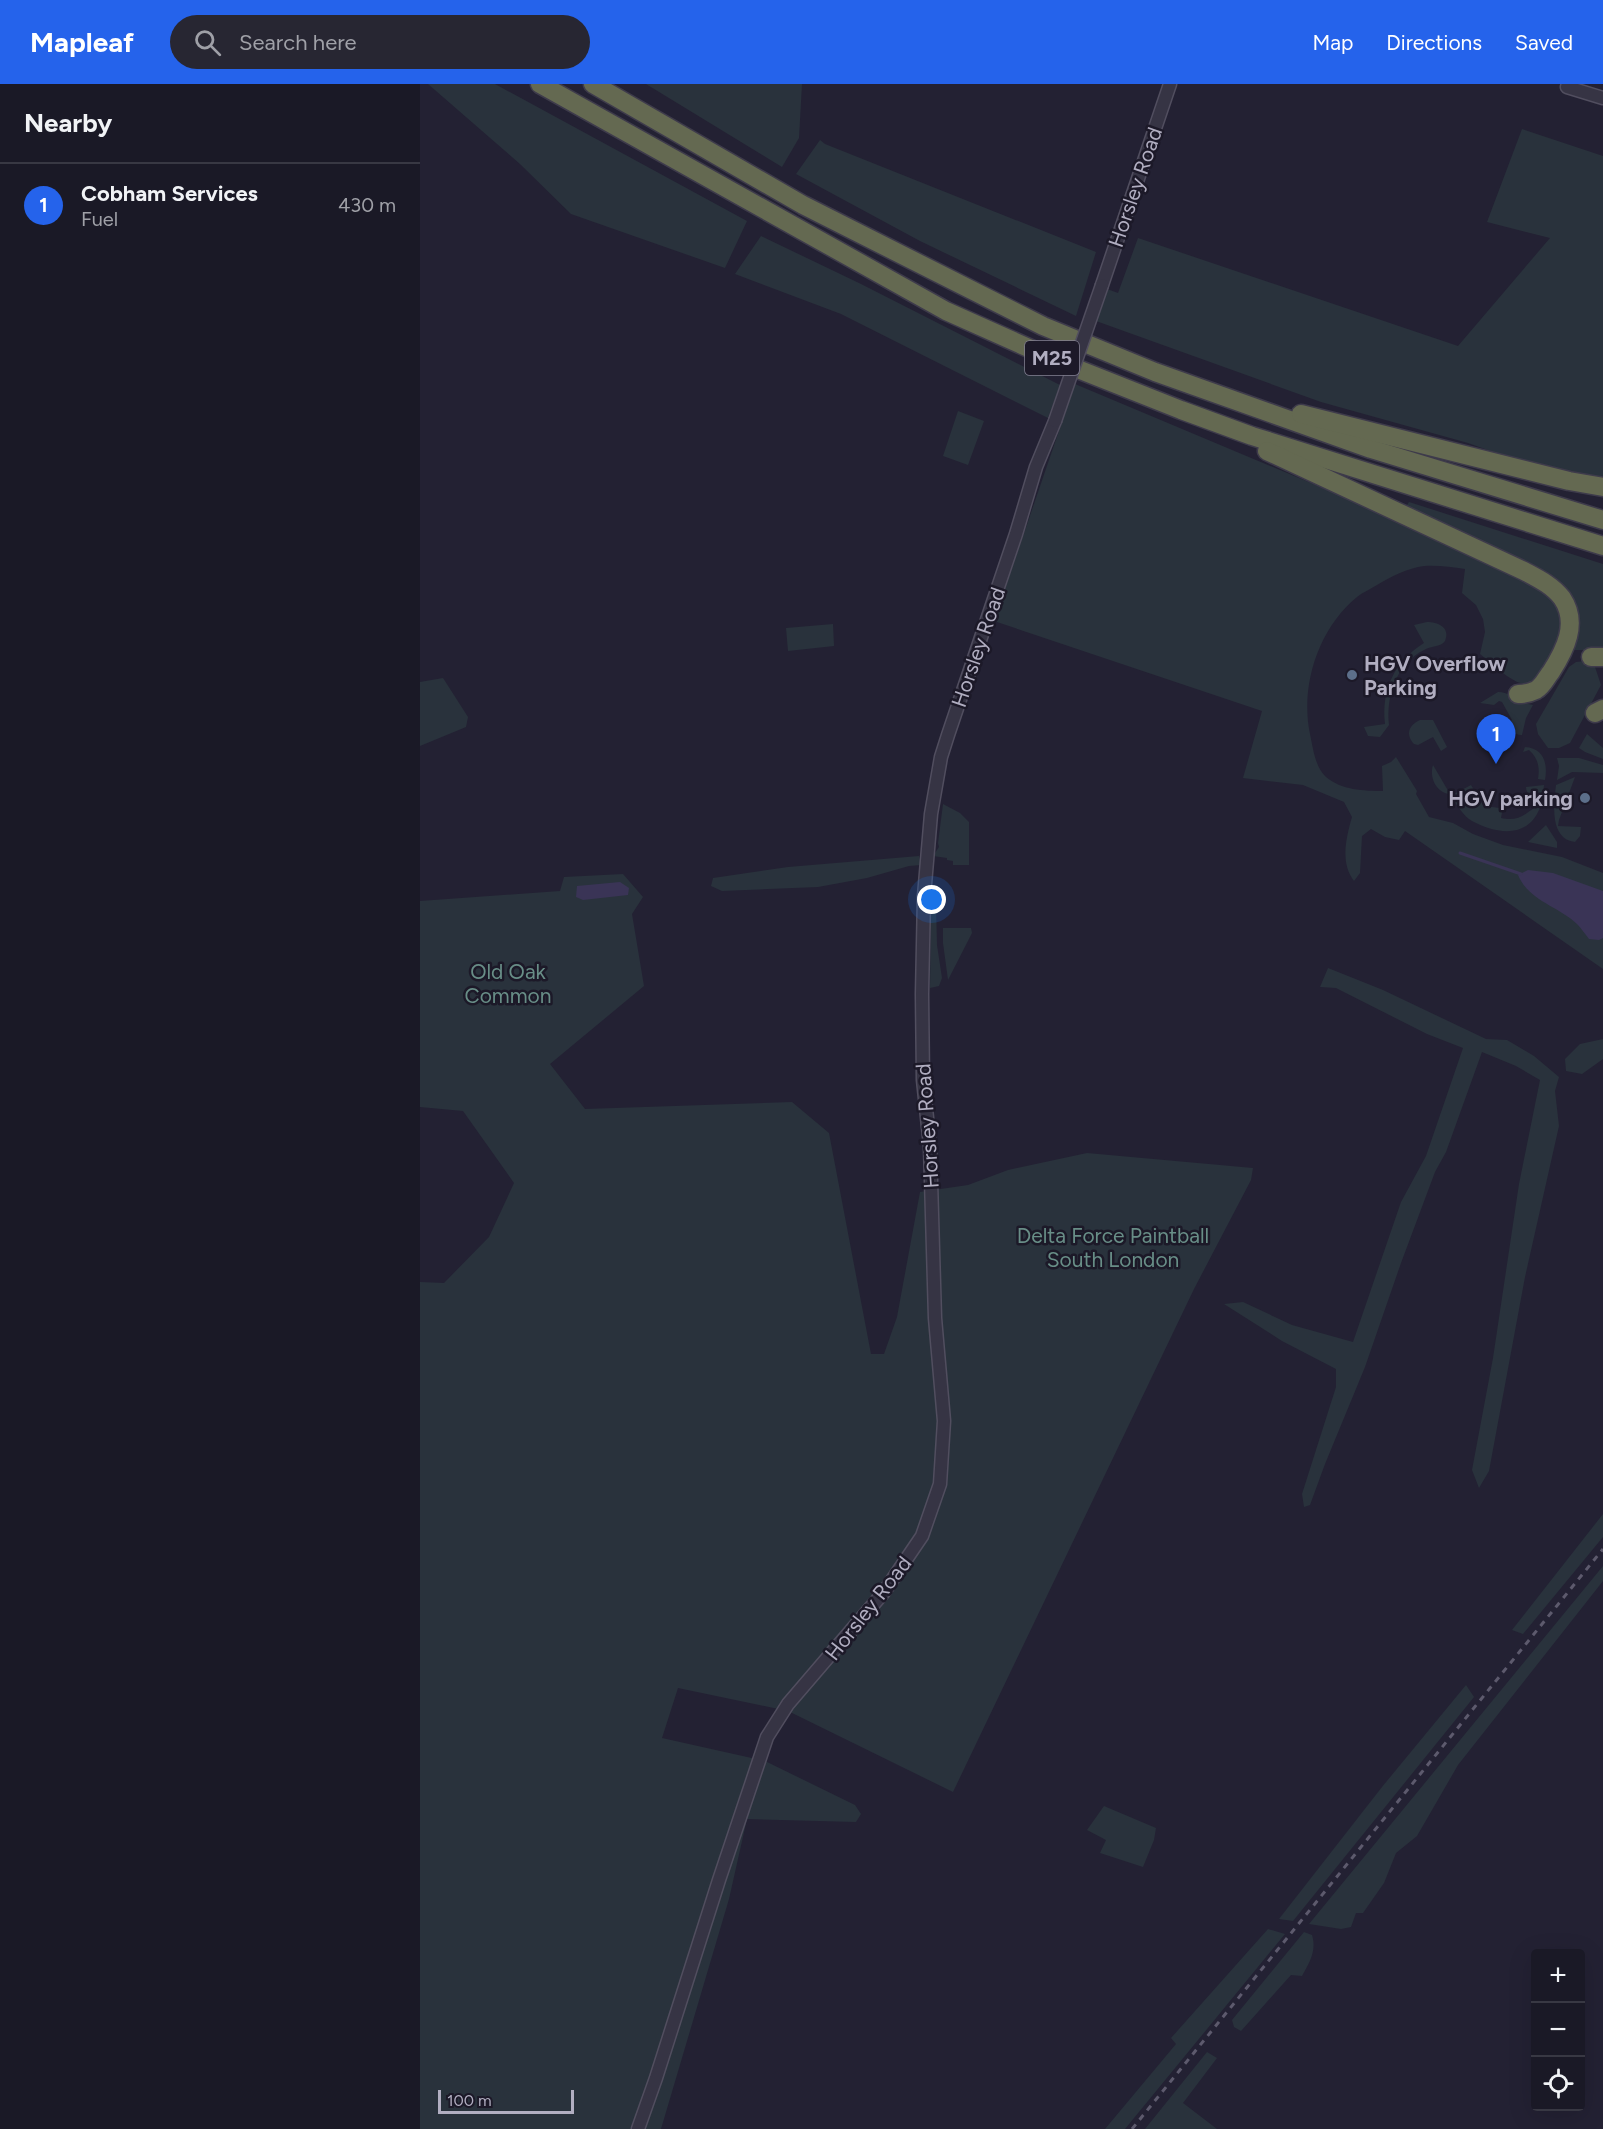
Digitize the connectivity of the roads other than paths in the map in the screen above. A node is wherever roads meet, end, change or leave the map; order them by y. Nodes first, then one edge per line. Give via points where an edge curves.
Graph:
1 (540, 84) edge
2 (593, 84) edge
3 (1170, 84) edge
4 (1567, 87) dead end
5 (1603, 98) edge
6 (1252, 406) junction
7 (1181, 411) junction
8 (1603, 487) edge
9 (1603, 520) edge
10 (1603, 546) edge
11 (1518, 694) dead end
12 (638, 2129) edge

1 - 7 highway, M25 via 946,311
2 - 6 highway, M25 via 803,205 1033,321 1155,372
3 - 12 street, Horsley Road, bridge via 1036,467 938,774 924,896 922,1036 932,1174 935,1318 944,1421 940,1484 922,1536 884,1592 778,1716 767,1737
4 - 5 street
6 - 8 highway, M25 via 1317,417 1569,482
6 - 9 highway, M25 via 1371,449
7 - 10 highway, M25
7 - 11 highway, M25 via 1524,571 1553,589 1568,615 1566,646 1542,684

